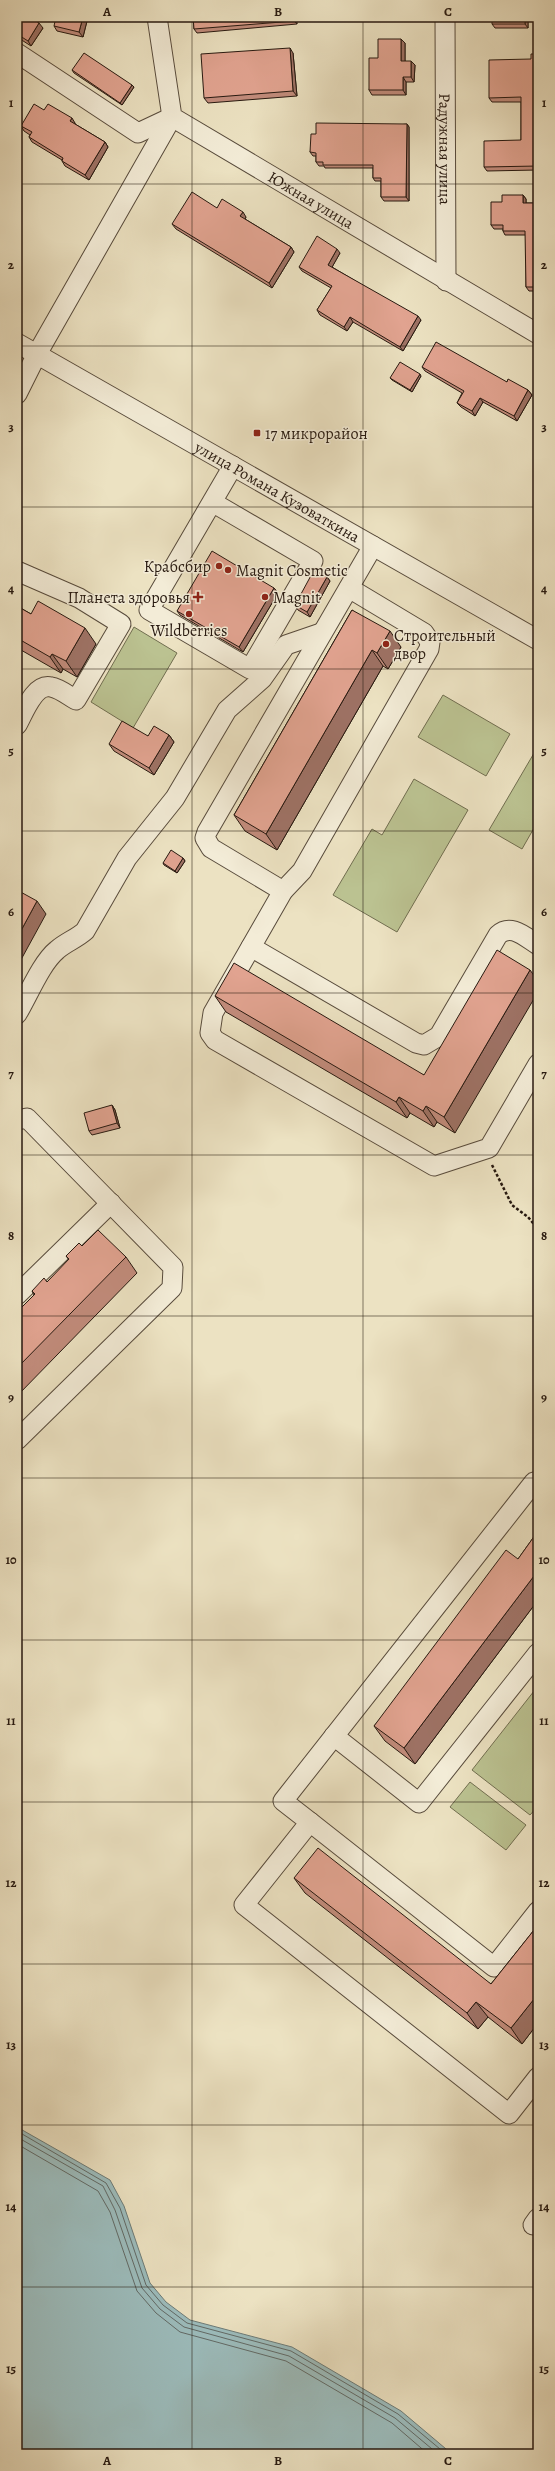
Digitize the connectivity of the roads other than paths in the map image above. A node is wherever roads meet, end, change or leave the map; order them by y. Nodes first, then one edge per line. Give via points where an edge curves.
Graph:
1 (157, 17) edge
2 (445, 17) edge
3 (17, 53) edge
4 (172, 117) junction
5 (446, 280) junction
6 (538, 334) edge
7 (17, 342) edge
8 (37, 354) junction
9 (17, 394) edge
10 (233, 466) junction
11 (212, 502) junction
12 (373, 546) junction
13 (17, 571) edge
14 (349, 588) junction
15 (322, 633) junction
16 (538, 640) edge
17 (17, 725) edge
18 (283, 892) junction
19 (538, 945) edge
20 (251, 947) junction
21 (17, 1014) edge
22 (538, 1064) edge
23 (17, 1120) edge
24 (110, 1202) junction
25 (17, 1295) edge
26 (17, 1440) edge
27 (538, 1485) edge
28 (538, 1653) edge
29 (334, 1736) junction
30 (310, 1822) junction
31 (538, 1911) edge
32 (538, 2078) edge

1 - 4 street
2 - 5 street, Радужная улица
3 - 4 street via 138,133
4 - 5 street, Южная улица
4 - 8 street
5 - 6 street, Южная улица
7 - 8 street, улица Романа Кузоваткина
8 - 9 street
8 - 10 street, улица Романа Кузоваткина
10 - 11 street
10 - 12 street, улица Романа Кузоваткина
11 - 11 street via 149,610 250,669 313,561
12 - 14 street
12 - 16 street, улица Романа Кузоваткина
13 - 17 street via 80,598 121,624 76,700 51,687 43,687 36,692
14 - 15 street
14 - 18 street via 424,633 430,642 429,648 302,871
15 - 18 street via 206,838 211,848
15 - 21 street via 286,645 262,678 227,710 175,798 127,858 85,931 78,938 57,949
18 - 20 street
19 - 20 street via 515,931 503,930 439,1036 424,1045 416,1043
20 - 22 street via 212,1013 210,1033 215,1040 434,1166 484,1151 493,1142
23 - 24 street via 27,1118
24 - 25 street
24 - 26 street via 173,1266 172,1288
27 - 29 street via 534,1482
28 - 29 street via 420,1803
29 - 30 street via 283,1801
30 - 31 street via 494,1967
30 - 32 street via 244,1905 509,2114

